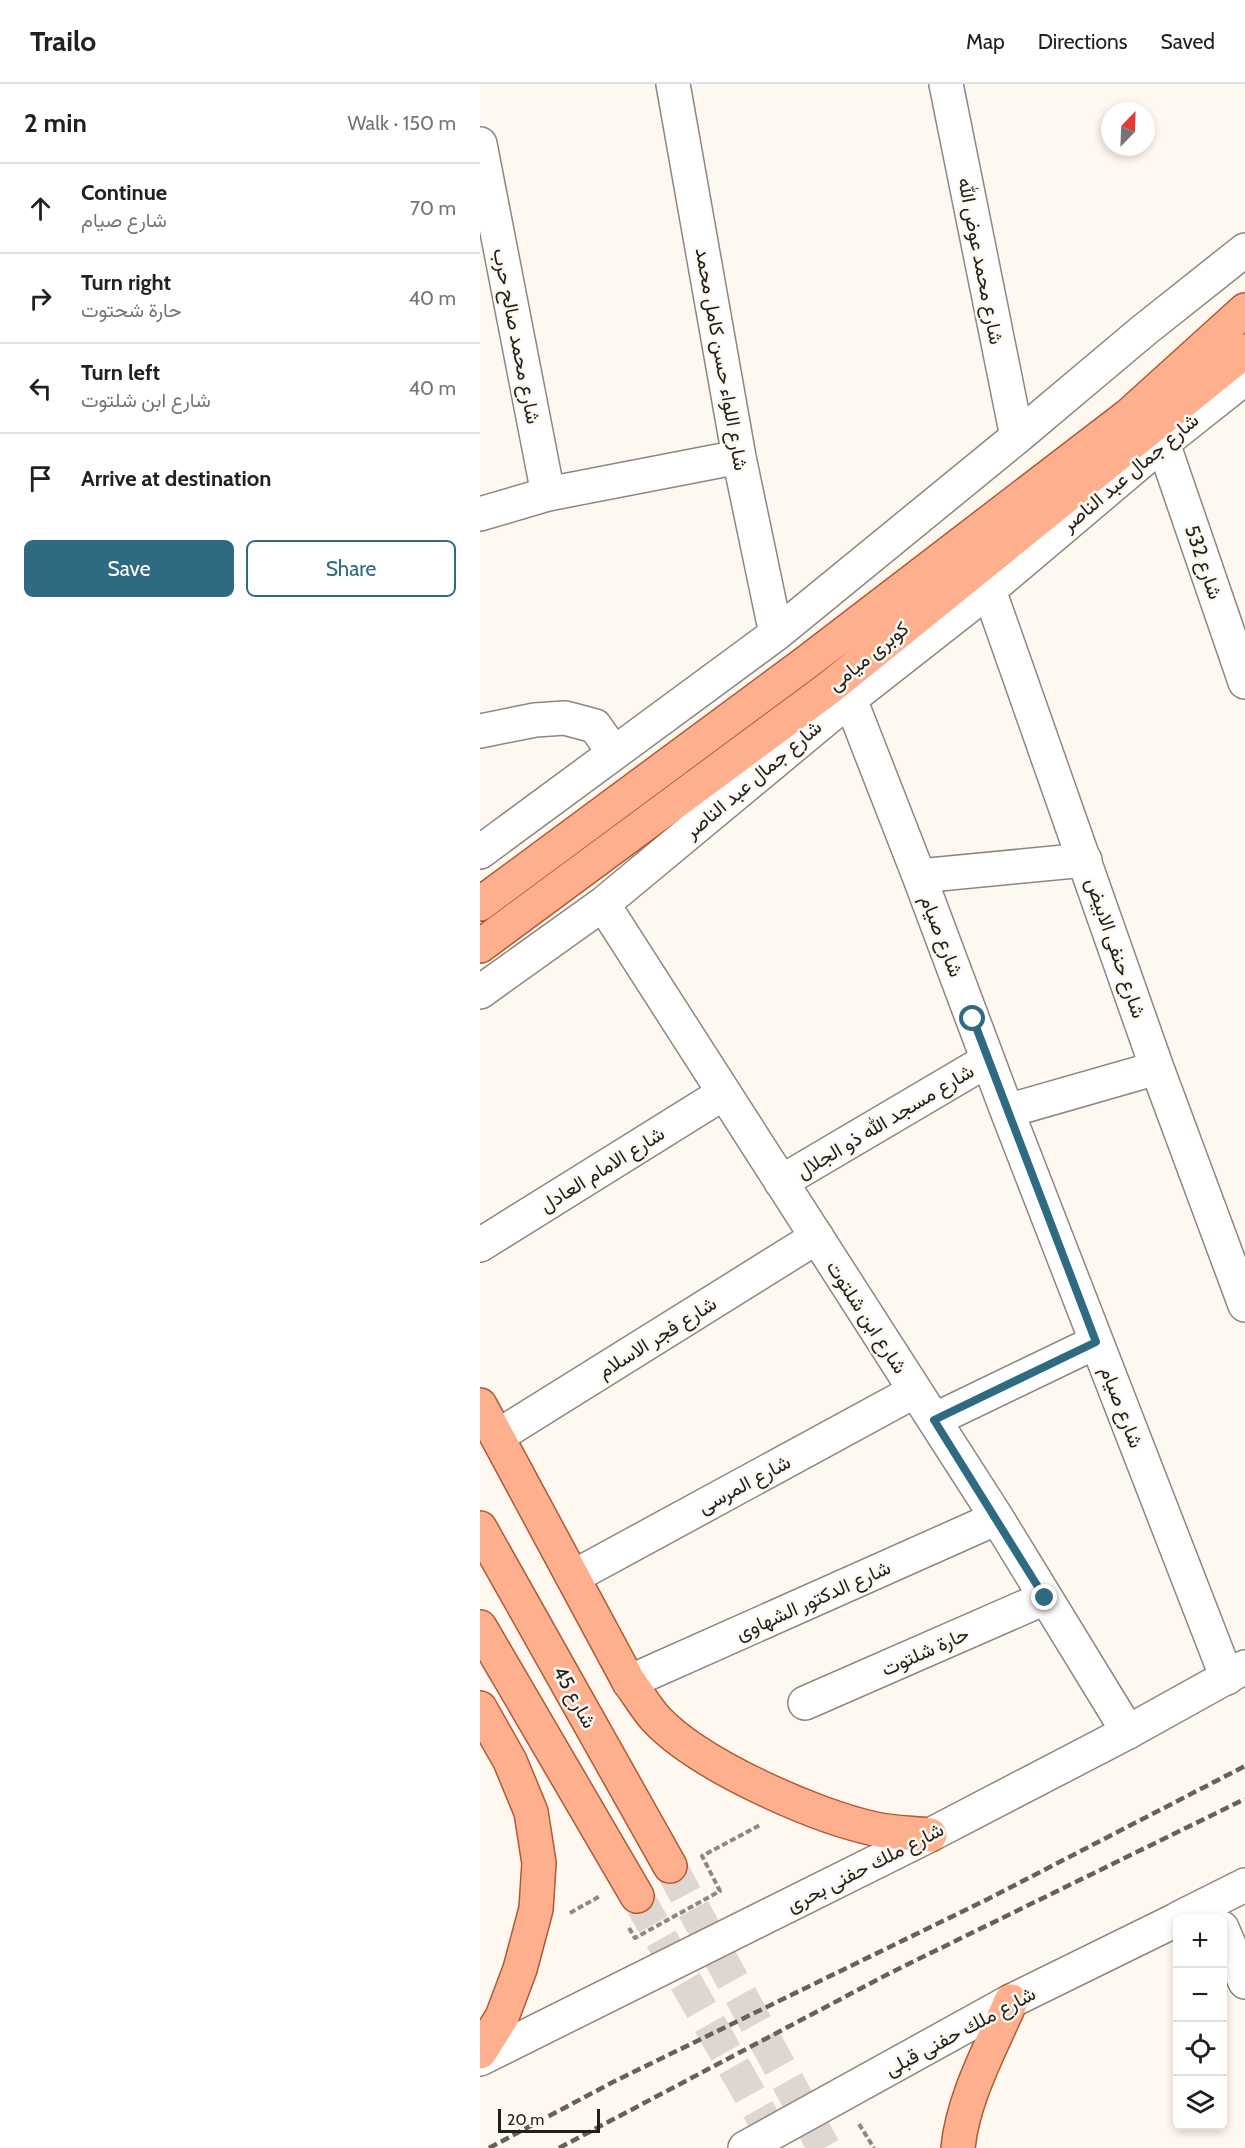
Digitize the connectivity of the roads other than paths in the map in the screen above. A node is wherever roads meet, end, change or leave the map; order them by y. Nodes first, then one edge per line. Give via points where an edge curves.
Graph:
1 (673, 84) edge
2 (946, 84) edge
3 (480, 144) edge
4 (1245, 250) edge
5 (1245, 310) edge
6 (1245, 351) edge
7 (1245, 378) edge
8 (1146, 430) junction
9 (1017, 437) junction
10 (739, 457) junction
11 (548, 494) junction
12 (480, 514) edge
13 (989, 590) junction
14 (776, 634) junction
15 (1245, 682) edge
16 (850, 699) junction
17 (480, 731) edge
18 (614, 753) junction
19 (480, 852) edge
20 (1085, 860) junction
21 (919, 876) junction
22 (480, 904) edge
23 (603, 904) junction
24 (480, 946) edge
25 (480, 992) edge
26 (988, 1060) junction
27 (1157, 1068) junction
28 (724, 1093) junction
29 (1007, 1111) junction
30 (782, 1182) junction
31 (817, 1238) junction
32 (480, 1245) edge
33 (1245, 1305) edge
34 (1096, 1342) junction
35 (915, 1391) junction
36 (480, 1405) edge
37 (934, 1420) junction
38 (498, 1436) junction
39 (997, 1518) junction
40 (480, 1528) edge
41 (573, 1577) junction
42 (1045, 1598) junction
43 (480, 1627) edge
44 (1236, 1672) edge
45 (629, 1682) junction
46 (806, 1703) dead end
47 (480, 1708) edge
48 (1128, 1732) junction
49 (930, 1835) junction
50 (670, 1866) tunnel mouth
51 (1245, 1886) edge
52 (638, 1896) tunnel mouth
53 (1220, 1914) edge
54 (1173, 1921) edge
55 (1227, 1938) edge
56 (1245, 1982) edge
57 (1011, 2001) junction
58 (480, 2052) edge
59 (480, 2059) edge
60 (745, 2148) edge
61 (958, 2148) edge

1 - 10 street, شارع اللواء حسن كامل محمد
2 - 9 street, شارع محمد عوض الله
3 - 11 street, شارع محمد صالح حرب
4 - 9 street
5 - 8 main road, كوبرى ميامى
6 - 8 main road, كوبرى ميامى
7 - 8 street, شارع جمال عبد الناصر
8 - 13 street, شارع جمال عبد الناصر
8 - 15 street, شارع 532
8 - 22 main road, كوبرى ميامى via 816,655
8 - 24 main road, كوبرى ميامى via 829,688
9 - 14 street
10 - 11 street
10 - 14 street, شارع اللواء حسن كامل محمد
11 - 12 street
13 - 16 street, شارع جمال عبد الناصر
13 - 20 street, شارع حنفى الابيض
14 - 18 street
16 - 21 street, شارع صيام
16 - 23 street, شارع جمال عبد الناصر
17 - 18 street via 565,718 595,726
18 - 19 street
20 - 21 street
20 - 27 street, شارع حنفى الابيض
21 - 26 street, شارع صيام
23 - 25 street, شارع جمال عبد الناصر
23 - 28 street, شارع ابن شلتوت
26 - 29 street, شارع صيام
26 - 30 street, شارع مسجد الله ذو الجلال
27 - 29 street
27 - 33 street, شارع حنفى الابيض
28 - 30 street, شارع ابن شلتوت
28 - 32 street, شارع الامام العادل
29 - 34 street, شارع صيام
30 - 31 street, شارع ابن شلتوت
31 - 35 street, شارع ابن شلتوت
31 - 38 street, شارع فجر الاسلام
34 - 37 street
34 - 44 street, شارع صيام
35 - 37 street, شارع ابن شلتوت
35 - 41 street, شارع المرسى
36 - 38 main road
37 - 39 street, شارع ابن شلتوت
38 - 41 main road
39 - 42 street, شارع ابن شلتوت
39 - 45 street, شارع الدكتور الشهاوى
40 - 50 main road, شارع 45
41 - 45 main road
42 - 46 street, حارة شلتوت
42 - 48 street, شارع ابن شلتوت
43 - 52 main road
44 - 48 street, شارع ملك حفنى بحرى
45 - 49 main road via 657,1719 684,1743 727,1771 826,1815 876,1830
47 - 58 main road via 510,1761 531,1812 539,1863 536,1909 520,1969 502,2017
48 - 49 street, شارع ملك حفنى بحرى
49 - 59 street, شارع ملك حفنى بحرى
51 - 53 street, شارع ملك حفنى قبلى
54 - 57 street, شارع ملك حفنى قبلى
55 - 56 street
57 - 60 street, شارع ملك حفنى قبلى
57 - 61 main road via 976,2080

